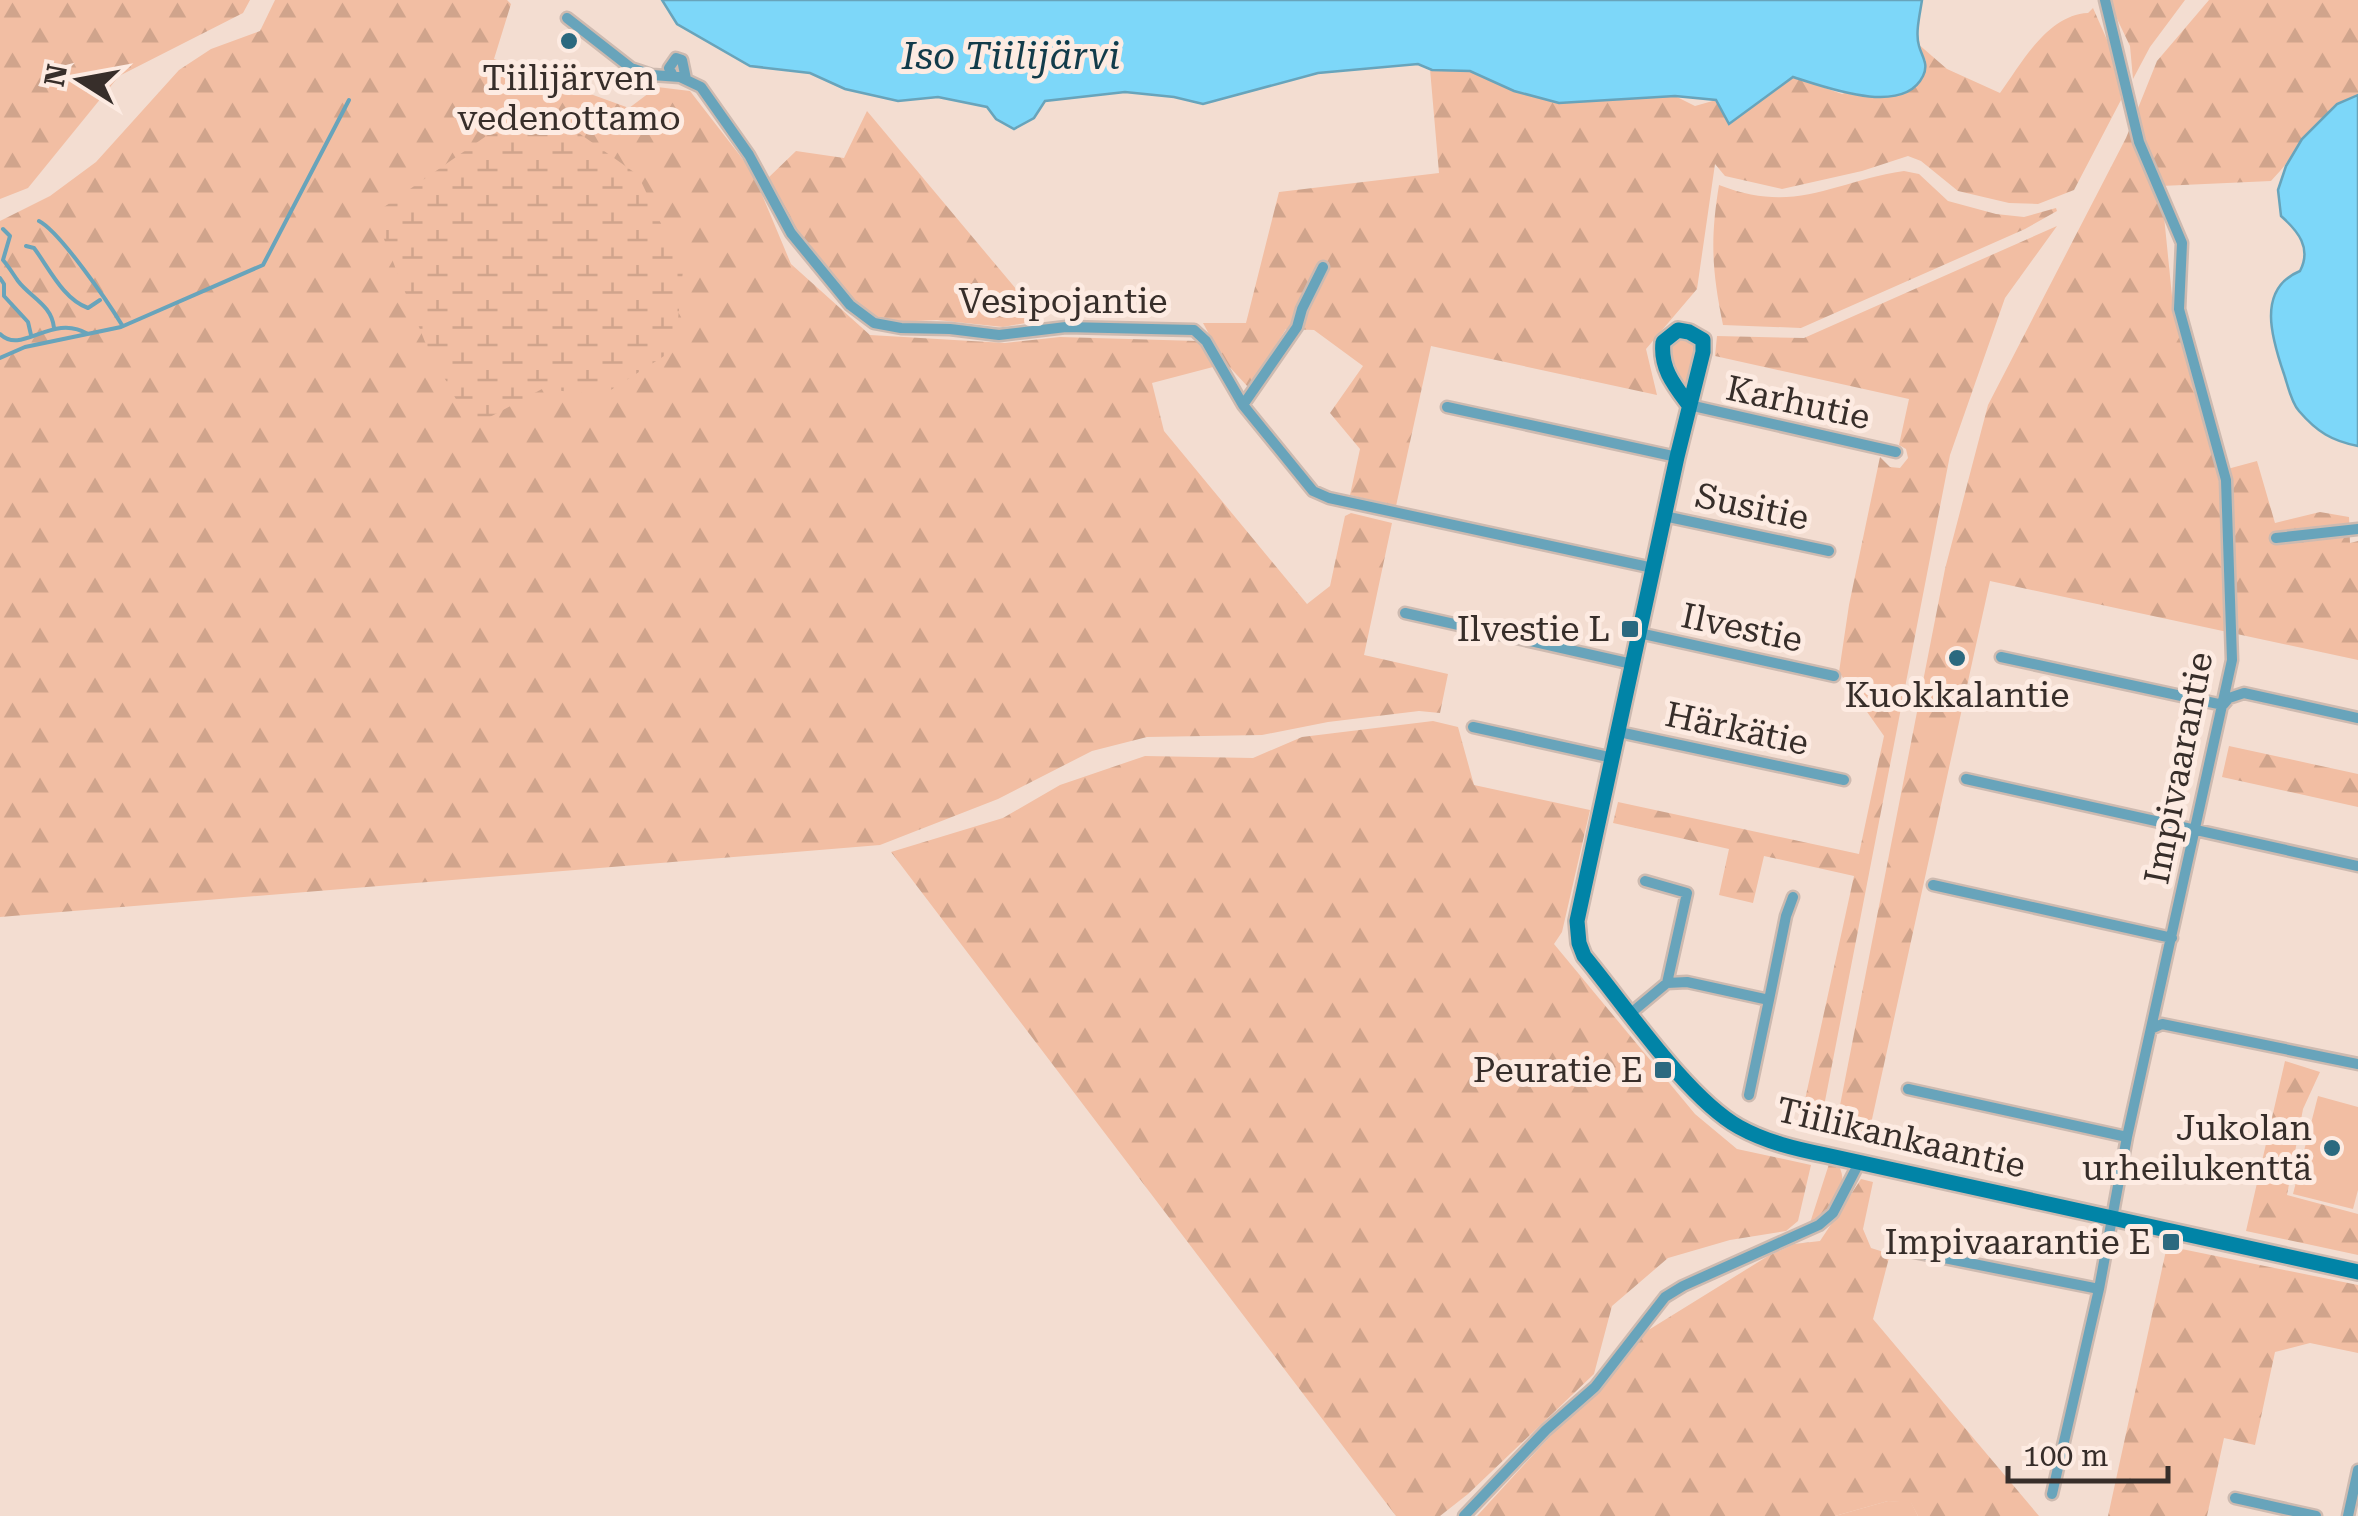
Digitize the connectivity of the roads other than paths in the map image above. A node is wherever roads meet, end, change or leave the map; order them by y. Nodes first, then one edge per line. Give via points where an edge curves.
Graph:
1 (2106, 0) edge
2 (567, 18) dead end
3 (673, 76) junction
4 (686, 79) junction
5 (1323, 267) dead end
6 (1244, 404) junction
7 (1689, 405) joint
8 (1447, 406) dead end
9 (1896, 452) dead end
10 (1676, 457) junction
11 (1664, 516) junction
12 (2358, 530) edge
13 (2276, 538) dead end
14 (1829, 551) dead end
15 (1653, 568) junction
16 (1404, 614) dead end
17 (1639, 633) junction
18 (2001, 656) dead end
19 (1632, 664) junction
20 (1834, 676) dead end
21 (2223, 704) junction
22 (2358, 718) edge
23 (1473, 727) dead end
24 (1619, 732) junction
25 (1613, 758) junction
26 (1966, 779) dead end
27 (1844, 780) dead end
28 (2200, 830) junction
29 (2358, 866) edge
30 (1646, 881) dead end
31 (1934, 885) dead end
32 (1794, 896) dead end
33 (2172, 938) junction
34 (1668, 983) junction
35 (1770, 1000) junction
36 (1631, 1013) junction
37 (2152, 1030) junction
38 (2358, 1064) edge
39 (1908, 1089) dead end
40 (1749, 1094) dead end
41 (2127, 1137) junction
42 (1859, 1162) junction
43 (2111, 1217) junction
44 (1894, 1248) dead end
45 (2358, 1272) edge
46 (2100, 1289) junction
47 (2358, 1474) edge
48 (2052, 1494) dead end
49 (2235, 1498) dead end
50 (1464, 1516) edge
51 (2316, 1516) edge
52 (2348, 1516) edge

1 - 21 street, Impivaarantie via 2139,142 2182,243 2179,308 2226,480 2232,641
2 - 3 street via 631,68
3 - 4 street
3 - 4 street via 669,68 676,58
4 - 6 street, Vesipojantie via 701,87 792,233 863,318 886,326 999,335 1066,327 1194,330
5 - 6 street via 1297,327
6 - 15 street, Vesipojantie via 1312,492
7 - 9 street, Karhutie
7 - 10 street, Tiilikankaantie
8 - 10 street
10 - 11 street, Tiilikankaantie
11 - 14 street, Susitie
11 - 15 street, Tiilikankaantie
12 - 13 street
15 - 17 street, Tiilikankaantie
16 - 19 street
17 - 19 street, Tiilikankaantie
17 - 20 street, Ilvestie
18 - 21 street
19 - 24 street, Tiilikankaantie
21 - 22 street via 2244,693
21 - 28 street, Impivaarantie
23 - 25 street
24 - 25 street, Tiilikankaantie
24 - 27 street, Härkätie
25 - 36 street, Tiilikankaantie via 1577,921 1584,956
26 - 28 street
28 - 29 street
28 - 33 street, Impivaarantie
30 - 34 street via 1687,893
31 - 33 street
32 - 35 street
33 - 37 street, Impivaarantie
34 - 35 street
34 - 36 street
35 - 40 street
36 - 42 street, Tiilikankaantie via 1730,1122 1776,1143
37 - 38 street via 2162,1024
37 - 41 street, Impivaarantie
39 - 41 street
41 - 43 street, Impivaarantie
42 - 43 street, Tiilikankaantie
42 - 50 street via 1833,1213 1819,1225 1666,1297 1594,1387
43 - 45 street, Tiilikankaantie
43 - 46 street, Impivaarantie
44 - 46 street
46 - 48 street, Impivaarantie
47 - 52 street
49 - 51 street

